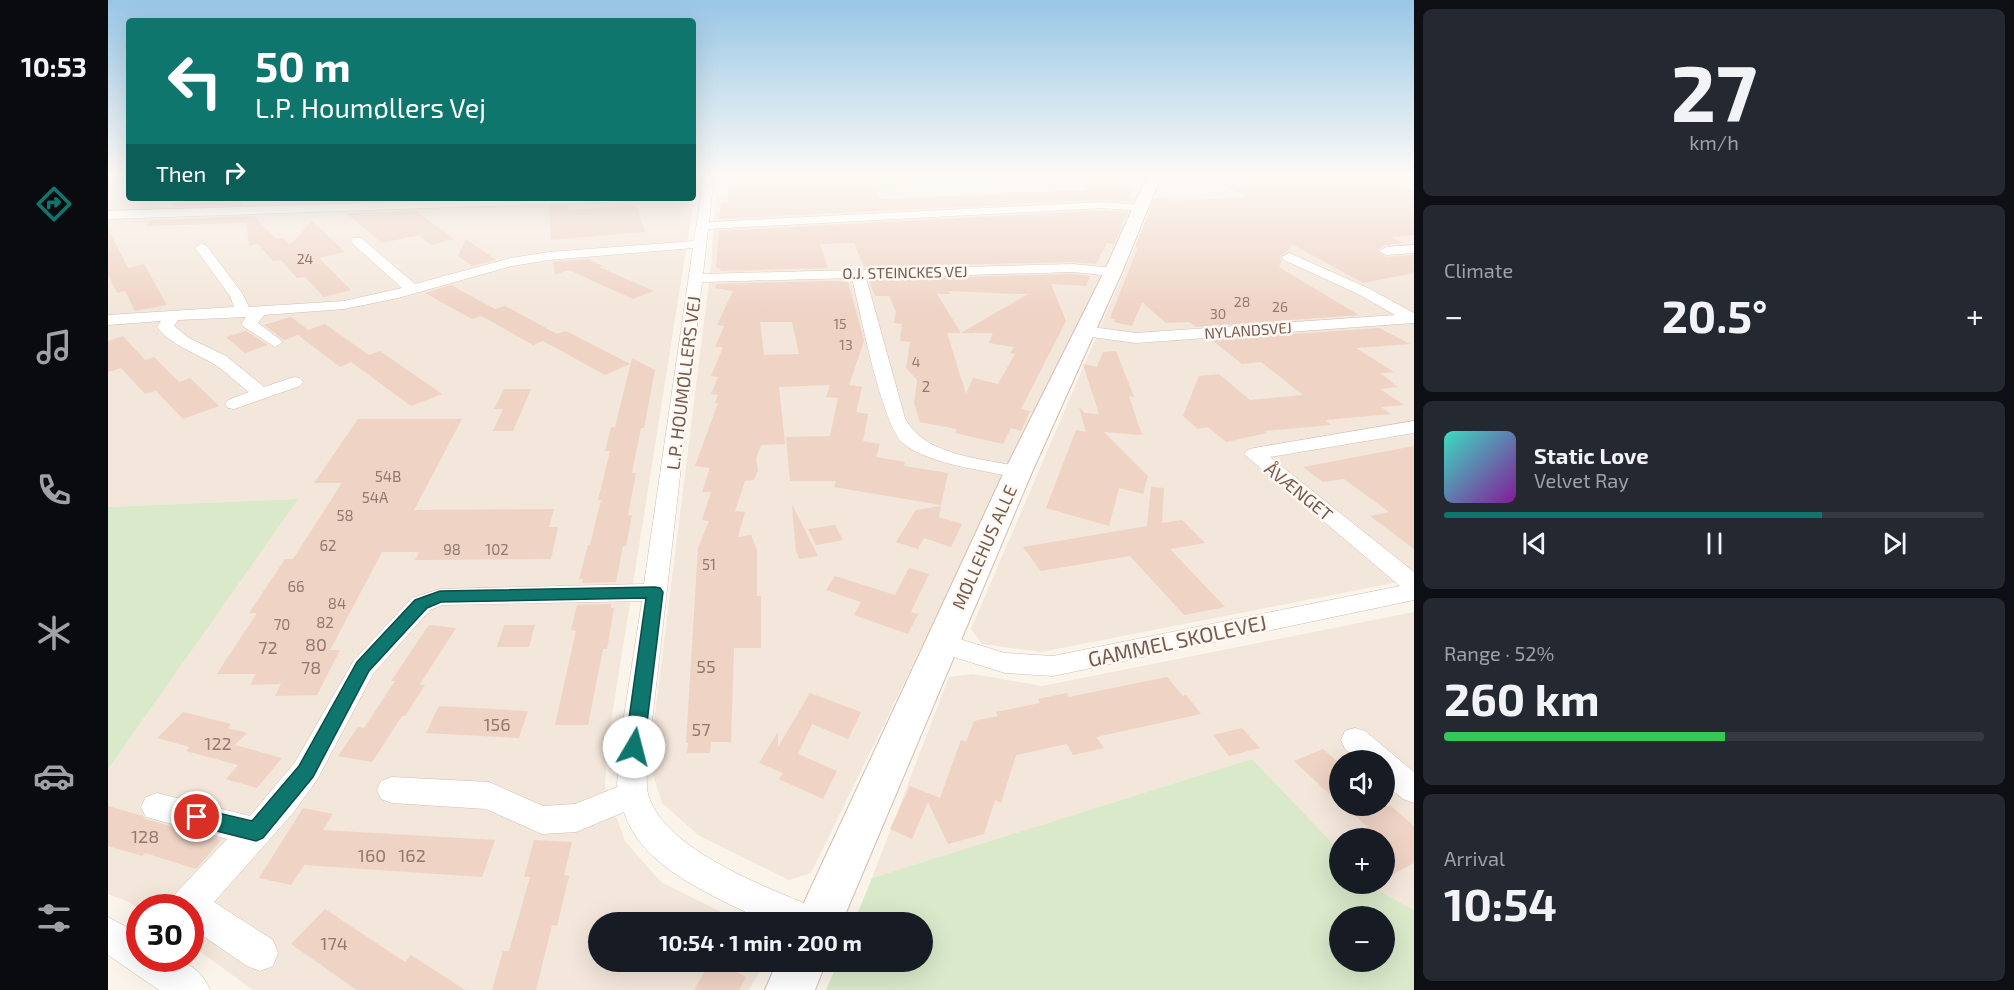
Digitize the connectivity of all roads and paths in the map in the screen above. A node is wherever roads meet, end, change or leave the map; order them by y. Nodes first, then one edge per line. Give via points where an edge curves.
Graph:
1 (702, 220) edge
2 (900, 220) edge
3 (1135, 220) edge
4 (702, 235) junction
5 (357, 241) dead end
6 (201, 248) dead end
7 (1414, 249) edge
8 (1386, 251) dead end
9 (549, 256) junction
10 (1290, 257) dead end
11 (1113, 272) junction
12 (524, 273) dead end
13 (858, 273) junction
14 (697, 278) junction
15 (412, 289) junction
16 (251, 312) junction
17 (173, 316) junction
18 (1413, 318) edge
19 (108, 320) edge
20 (1084, 331) junction
21 (275, 342) dead end
22 (294, 382) dead end
23 (262, 394) junction
24 (234, 404) dead end
25 (1414, 427) edge
26 (1018, 471) junction
27 (1414, 585) edge
28 (655, 592) junction
29 (1414, 592) edge
30 (940, 644) junction
31 (1355, 740) dead end
32 (1367, 750) edge
33 (1395, 774) edge
34 (392, 790) dead end
35 (1414, 790) edge
36 (633, 794) junction
37 (157, 807) dead end
38 (256, 832) junction
39 (198, 894) edge
40 (788, 912) edge
41 (822, 912) edge
42 (204, 917) edge
43 (108, 935) edge
44 (126, 946) edge
45 (260, 953) dead end
46 (165, 972) edge
47 (797, 972) edge
48 (191, 990) edge
49 (790, 990) edge

1 - 4 street, L.P. HOUMØLLERS VEJ
2 - 4 street
3 - 11 street, MØLLEHUS ALLE
4 - 9 street
4 - 14 street, L.P. HOUMØLLERS VEJ
5 - 15 street
6 - 16 street
7 - 8 street
9 - 12 street via 552,265
9 - 15 street via 481,269
10 - 18 street, NYLANDSVEJ
11 - 13 street, O.J. STEINCKES VEJ via 1073,268
11 - 20 street, MØLLEHUS ALLE
13 - 14 street, O.J. STEINCKES VEJ
13 - 26 street via 896,418 904,434 925,447
14 - 28 street, L.P. HOUMØLLERS VEJ
15 - 16 street via 344,305
16 - 17 street
16 - 21 street via 249,324
17 - 19 street
17 - 23 street via 165,327 220,360
18 - 20 street, NYLANDSVEJ via 1136,338
20 - 26 street, MØLLEHUS ALLE
22 - 23 street
23 - 24 street
25 - 27 street, ÅVÆNGET via 1254,454
26 - 30 street, MØLLEHUS ALLE
28 - 36 street, L.P. HOUMØLLERS VEJ via 634,747
28 - 38 street via 440,597 421,604 363,667 306,771
29 - 30 street, GAMMEL SKOLEVEJ via 1053,666 1005,663
30 - 41 street, MØLLEHUS ALLE
31 - 32 street
33 - 35 street
34 - 36 street via 489,796 542,820 576,818
36 - 40 street, L.P. HOUMØLLERS VEJ via 643,822 666,847 700,871
37 - 38 street
38 - 39 street
42 - 45 street
43 - 44 street
46 - 48 street
47 - 49 street

